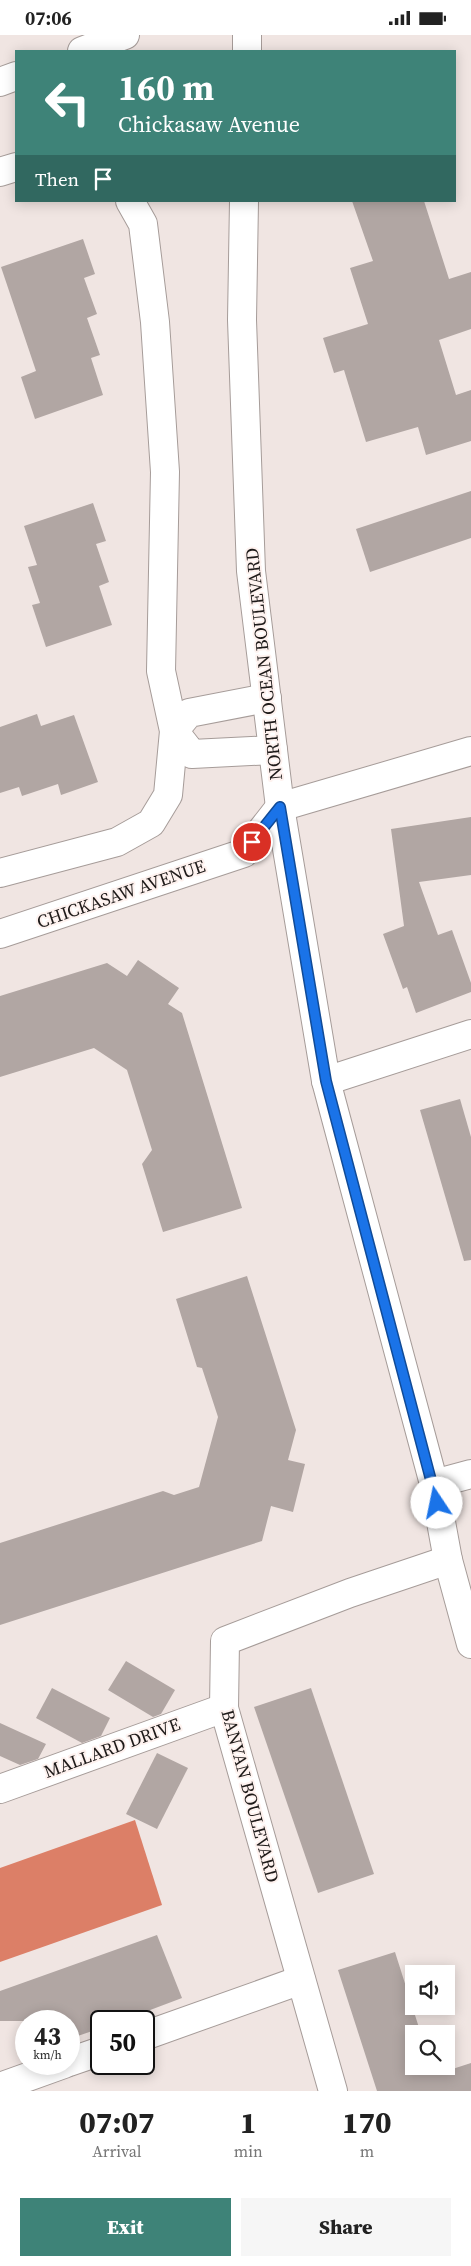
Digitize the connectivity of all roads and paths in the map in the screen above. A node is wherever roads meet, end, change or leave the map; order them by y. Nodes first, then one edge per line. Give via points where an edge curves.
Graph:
1 (125, 35) edge
2 (247, 35) edge
3 (85, 50) edge
4 (247, 50) edge
5 (15, 76) edge
6 (0, 83) edge
7 (15, 167) edge
8 (0, 171) edge
9 (131, 202) edge
10 (244, 202) edge
11 (266, 698) junction
12 (174, 731) junction
13 (273, 750) junction
14 (471, 751) edge
15 (280, 807) junction
16 (0, 873) edge
17 (0, 934) edge
18 (471, 1034) edge
19 (326, 1081) junction
20 (471, 1474) edge
21 (434, 1484) junction
22 (448, 1560) junction
23 (471, 1642) edge
24 (224, 1707) junction
25 (0, 1789) edge
26 (300, 1980) junction
27 (155, 2031) edge
28 (33, 2075) edge
29 (0, 2087) edge
30 (326, 2089) edge

1 - 3 street
2 - 4 street
5 - 6 street
7 - 8 street
9 - 12 street via 143,224 155,322 165,472 162,671
10 - 11 street, NORTH OCEAN BOULEVARD via 242,320 251,571
11 - 12 street via 189,713
11 - 13 street, NORTH OCEAN BOULEVARD
12 - 13 street via 192,754
12 - 16 street via 168,795 151,823 117,842
13 - 15 street, NORTH OCEAN BOULEVARD
14 - 15 street
15 - 17 street, CHICKASAW AVENUE via 244,853
15 - 19 street, NORTH OCEAN BOULEVARD
18 - 19 street
19 - 21 street, NORTH OCEAN BOULEVARD
20 - 21 street
21 - 22 street, NORTH OCEAN BOULEVARD
22 - 23 street, NORTH OCEAN BOULEVARD
22 - 24 street, BANYAN BOULEVARD via 225,1641
24 - 25 street, MALLARD DRIVE
24 - 26 street, BANYAN BOULEVARD
26 - 27 street
26 - 30 street, BANYAN BOULEVARD
28 - 29 street

